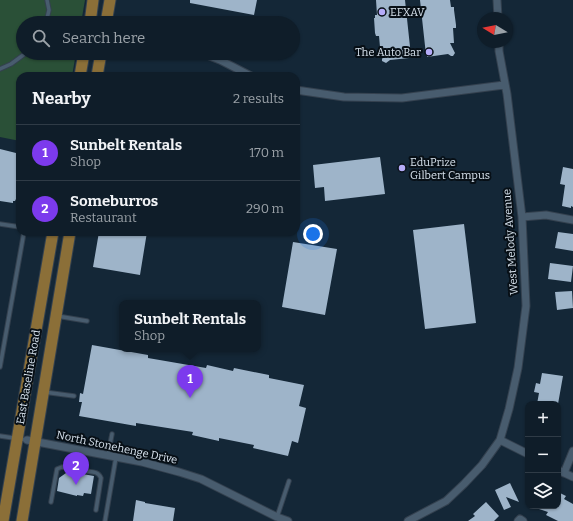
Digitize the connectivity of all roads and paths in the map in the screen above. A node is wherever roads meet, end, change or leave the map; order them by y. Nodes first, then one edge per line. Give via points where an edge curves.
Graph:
1 (47, 0) edge
2 (93, 0) edge
3 (110, 0) edge
4 (497, 0) edge
5 (498, 12) edge
6 (48, 16) edge
7 (91, 16) edge
8 (107, 16) edge
9 (500, 48) edge
10 (16, 60) edge
11 (83, 60) edge
12 (100, 60) edge
13 (220, 60) edge
14 (0, 69) edge
15 (81, 72) edge
16 (98, 72) edge
17 (243, 72) edge
18 (504, 85) junction
19 (300, 91) edge
20 (522, 217) junction
21 (573, 220) edge
22 (0, 224) edge
23 (16, 226) edge
24 (23, 236) edge
25 (52, 236) edge
26 (69, 236) edge
27 (56, 316) junction
28 (87, 321) dead end
29 (0, 367) edge
30 (43, 392) junction
31 (74, 396) dead end
32 (112, 434) dead end
33 (0, 436) edge
34 (26, 440) junction
35 (500, 440) junction
36 (573, 450) edge
37 (525, 452) edge
38 (108, 455) junction
39 (116, 457) junction
40 (561, 471) edge
41 (573, 478) edge
42 (289, 481) dead end
43 (7, 497) junction
44 (51, 502) dead end
45 (96, 510) dead end
46 (277, 517) junction
47 (3, 521) edge
48 (11, 521) edge
49 (22, 521) edge
50 (105, 521) edge
51 (288, 521) edge
52 (408, 521) edge
53 (518, 521) edge
54 (523, 521) edge

1 - 6 lane
2 - 7 main road
3 - 8 main road
4 - 5 street
9 - 18 street, West Melody Avenue
10 - 14 lane
11 - 15 main road
12 - 16 main road
13 - 17 street
18 - 19 street via 402,98 344,97
18 - 20 street, West Melody Avenue
20 - 21 street via 546,215
20 - 35 street, West Melody Avenue via 526,306 518,368
22 - 23 lane
24 - 29 lane
25 - 34 main road, East Baseline Road
26 - 27 main road, East Baseline Road
27 - 28 lane
27 - 30 main road, East Baseline Road
30 - 31 lane
30 - 34 main road, East Baseline Road
32 - 38 lane
33 - 34 lane
34 - 38 street, North Stonehenge Drive
34 - 43 main road, East Baseline Road
34 - 49 main road, East Baseline Road
35 - 37 street
35 - 52 street via 482,465 446,501
36 - 40 street
38 - 39 street, North Stonehenge Drive
39 - 46 street, North Stonehenge Drive via 157,465 201,479
39 - 50 lane
40 - 41 street
42 - 46 lane
43 - 47 main road, East Baseline Road
43 - 48 main road
44 - 45 lane via 57,469 62,467 97,472 101,478
46 - 51 street, North Stonehenge Drive
53 - 54 street

